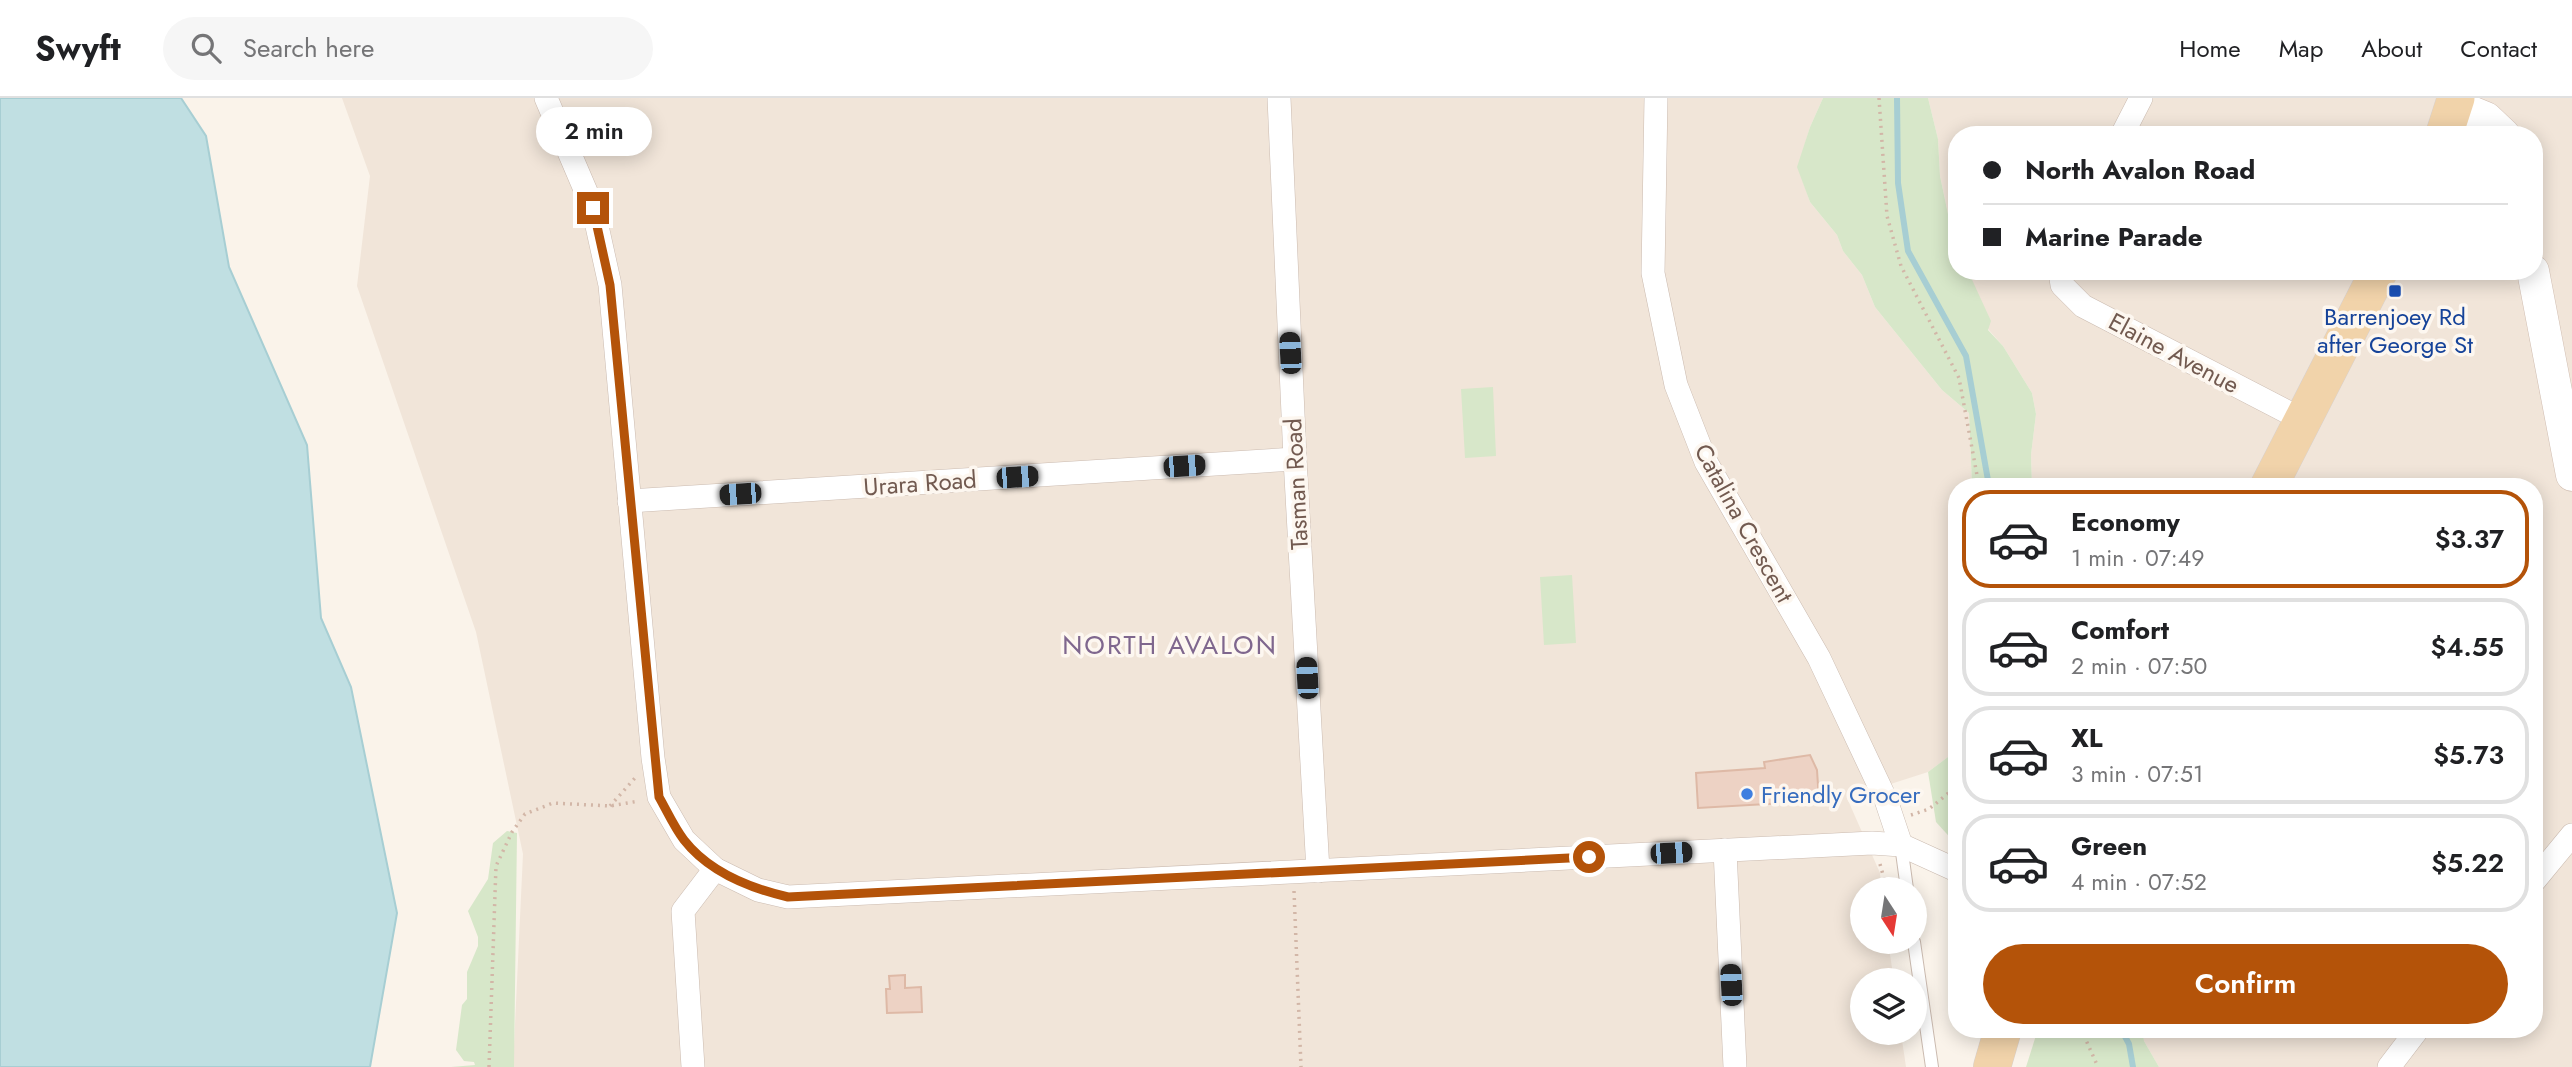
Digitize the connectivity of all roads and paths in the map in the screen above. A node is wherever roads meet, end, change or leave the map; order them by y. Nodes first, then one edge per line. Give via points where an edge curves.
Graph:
1 (546, 98) edge
2 (1279, 98) edge
3 (1656, 98) edge
4 (1878, 98) edge
5 (2141, 98) edge
6 (2452, 113) edge
7 (2127, 126) edge
8 (2494, 126) edge
9 (2061, 280) edge
10 (2374, 280) edge
11 (2535, 280) edge
12 (2303, 420) junction
13 (1295, 459) junction
14 (2572, 475) edge
15 (1978, 478) edge
16 (2273, 478) edge
17 (629, 501) junction
18 (653, 758) junction
19 (1948, 794) edge
20 (659, 797) junction
21 (610, 806) junction
22 (1893, 820) junction
23 (2572, 835) edge
24 (1901, 845) junction
25 (1725, 850) junction
26 (1948, 866) edge
27 (715, 869) junction
28 (1318, 870) junction
29 (2543, 870) edge
30 (1293, 872) junction
31 (1905, 877) edge
32 (1916, 954) edge
33 (2000, 1038) edge
34 (2085, 1038) edge
35 (2411, 1038) edge
36 (489, 1067) edge
37 (693, 1067) edge
38 (1301, 1067) edge
39 (1735, 1067) edge
40 (1932, 1067) edge
41 (1992, 1067) edge
42 (2098, 1067) edge
43 (2389, 1067) edge

1 - 17 street via 593,208 610,285
2 - 13 street, Tasman Road
3 - 22 street, Catalina Crescent via 1653,273 1676,385 1706,462 1819,658
4 - 15 path via 1887,216 1901,267 1959,378
5 - 7 street
6 - 8 street via 2486,118
9 - 12 street, Elaine Avenue via 2083,306
10 - 12 main road
11 - 14 street
12 - 16 main road
13 - 17 street, Urara Road
13 - 28 street, Tasman Road
17 - 18 street
18 - 20 street
18 - 21 path
19 - 22 path via 1929,809
20 - 21 path
20 - 27 street via 684,841
21 - 36 path via 553,803 525,814 496,866
22 - 24 street, Catalina Crescent
23 - 29 street
24 - 25 street
24 - 26 street
24 - 31 lane
25 - 28 street
25 - 39 street
27 - 30 street via 758,890 788,897
27 - 37 street via 683,911
28 - 30 street
30 - 38 path
32 - 40 lane
33 - 41 main road
34 - 42 path
35 - 43 street

